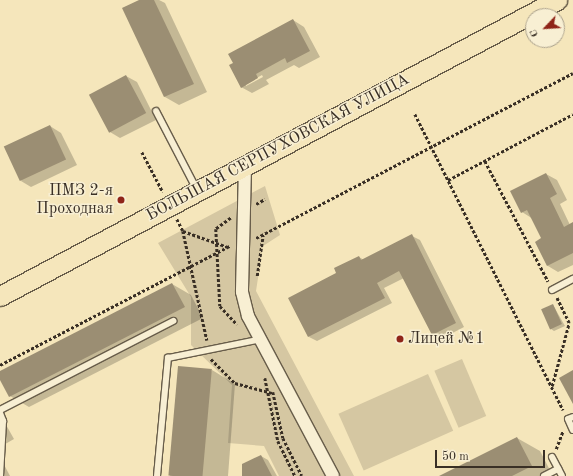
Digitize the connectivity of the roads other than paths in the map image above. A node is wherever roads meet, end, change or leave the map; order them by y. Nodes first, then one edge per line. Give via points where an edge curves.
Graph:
1 (556, 0) edge
2 (156, 111) dead end
3 (245, 167) junction
4 (198, 191) junction
5 (573, 279) edge
6 (552, 290) road end
7 (0, 296) edge
8 (173, 321) dead end
9 (262, 339) junction
10 (0, 410) edge
11 (0, 413) edge
12 (570, 418) edge
13 (573, 430) edge
14 (552, 457) road end
15 (558, 469) junction
16 (0, 476) edge
17 (158, 476) edge
18 (334, 476) edge
19 (544, 476) edge
20 (562, 476) edge

1 - 3 main road, БОЛЬШАЯ СЕРПУХОВСКАЯ УЛИЦА
2 - 4 lane
3 - 4 main road, БОЛЬШАЯ СЕРПУХОВСКАЯ УЛИЦА
3 - 9 street via 242,292 248,316
4 - 7 main road, БОЛЬШАЯ СЕРПУХОВСКАЯ УЛИЦА
5 - 6 lane
8 - 10 lane
9 - 17 lane via 168,358
9 - 18 street
11 - 16 lane via 3,421
12 - 13 lane
14 - 15 lane
15 - 19 lane
15 - 20 lane

